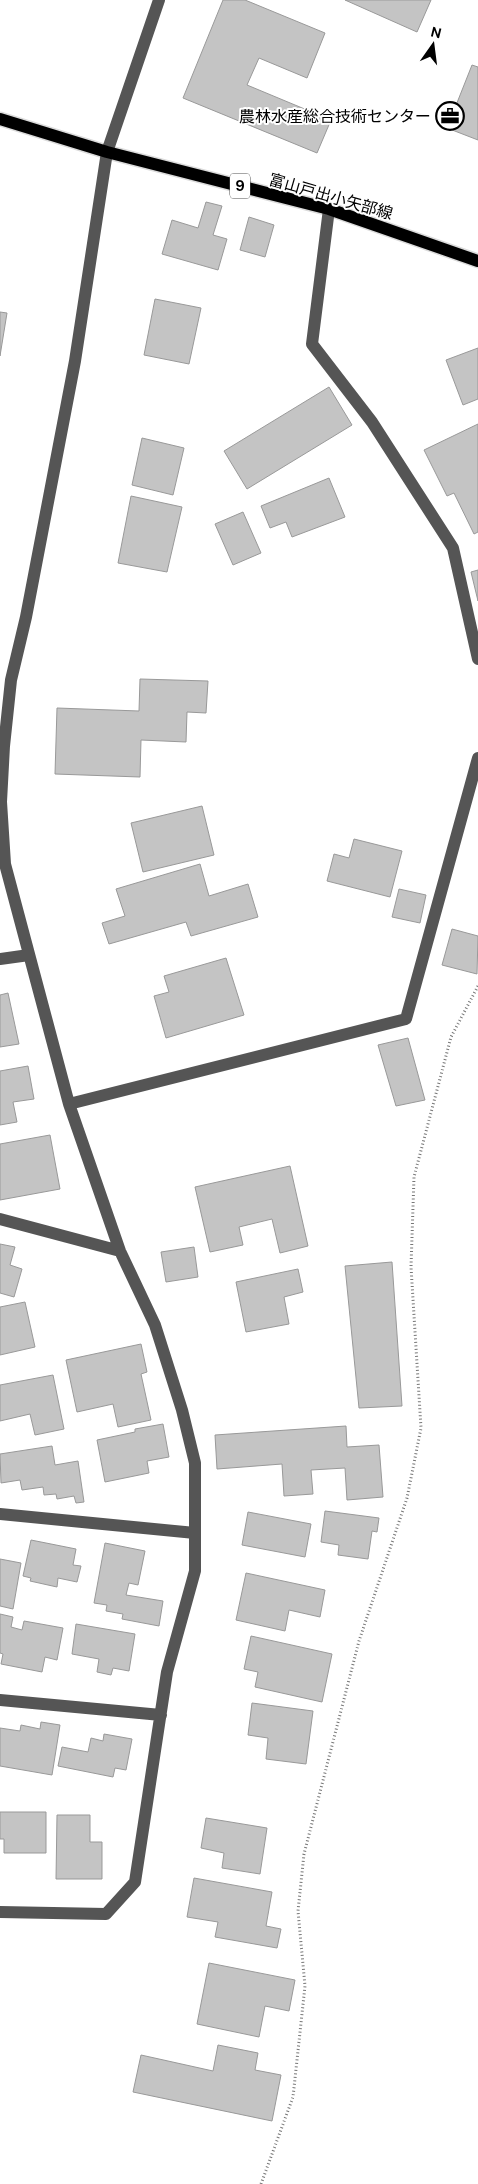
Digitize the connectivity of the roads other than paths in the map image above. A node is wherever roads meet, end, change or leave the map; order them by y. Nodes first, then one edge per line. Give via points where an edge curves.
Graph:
1 (159, 0) edge
2 (0, 119) edge
3 (107, 152) junction
4 (329, 209) junction
5 (478, 261) edge
6 (478, 659) edge
7 (478, 758) edge
8 (3, 864) edge
9 (29, 954) junction
10 (0, 959) edge
11 (69, 1104) junction
12 (0, 1219) edge
13 (120, 1250) junction
14 (0, 1514) edge
15 (195, 1534) junction
16 (0, 1700) edge
17 (161, 1715) junction
18 (0, 1912) edge

1 - 3 street
2 - 3 main road, 富山戸出小矢部線 / 9
3 - 4 main road, 富山戸出小矢部線 / 9
3 - 8 street via 75,361 11,680 1,802
4 - 5 main road, 富山戸出小矢部線 / 9
4 - 6 street via 312,344 372,422 452,548
7 - 11 street via 406,1019
8 - 9 street
9 - 10 street
9 - 11 street
11 - 13 street
12 - 13 street
13 - 15 street via 155,1325 182,1410 195,1463
14 - 15 street
15 - 17 street via 195,1571 167,1672
16 - 17 street
17 - 18 street via 135,1882 106,1914

